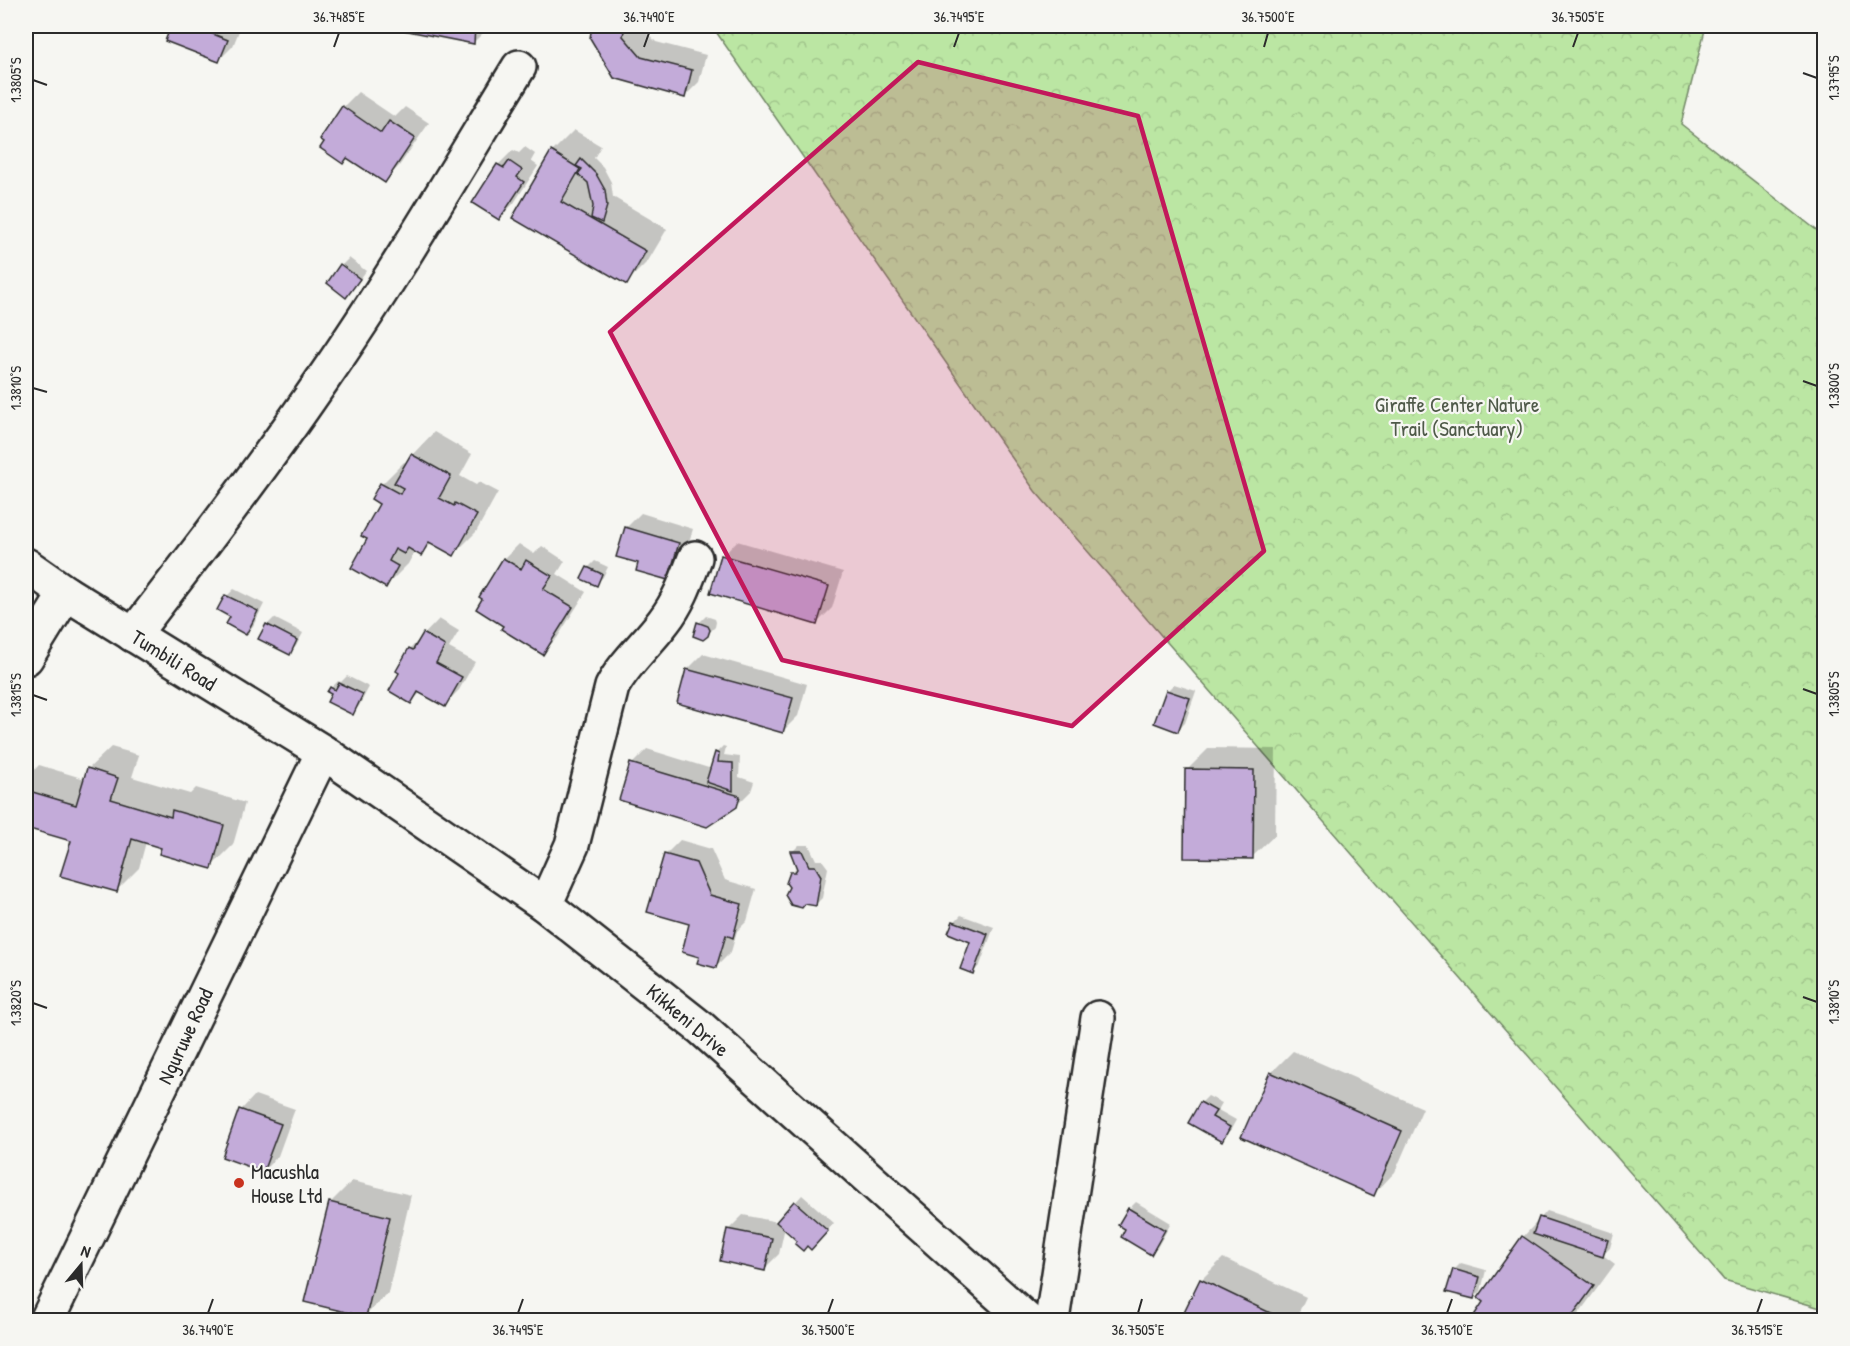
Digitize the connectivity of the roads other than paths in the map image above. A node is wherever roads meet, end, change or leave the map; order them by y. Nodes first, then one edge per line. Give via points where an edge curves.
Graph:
1 (519, 67) dead end
2 (696, 558) dead end
3 (26, 565) edge
4 (66, 593) junction
5 (134, 635) junction
6 (26, 658) edge
7 (323, 752) junction
8 (545, 905) junction
9 (1098, 1018) dead end
10 (47, 1320) edge
11 (1027, 1320) edge
12 (1052, 1320) edge

1 - 5 street via 323,379 239,498
2 - 8 street via 666,620 612,687 572,845
3 - 4 street, Tumbili Road
4 - 5 street, Tumbili Road
4 - 6 street
5 - 7 street, Tumbili Road
7 - 8 street, Kikkeni Drive
7 - 10 street, Nguruwe Road
8 - 11 street, Kikkeni Drive via 701,1028
9 - 12 street

